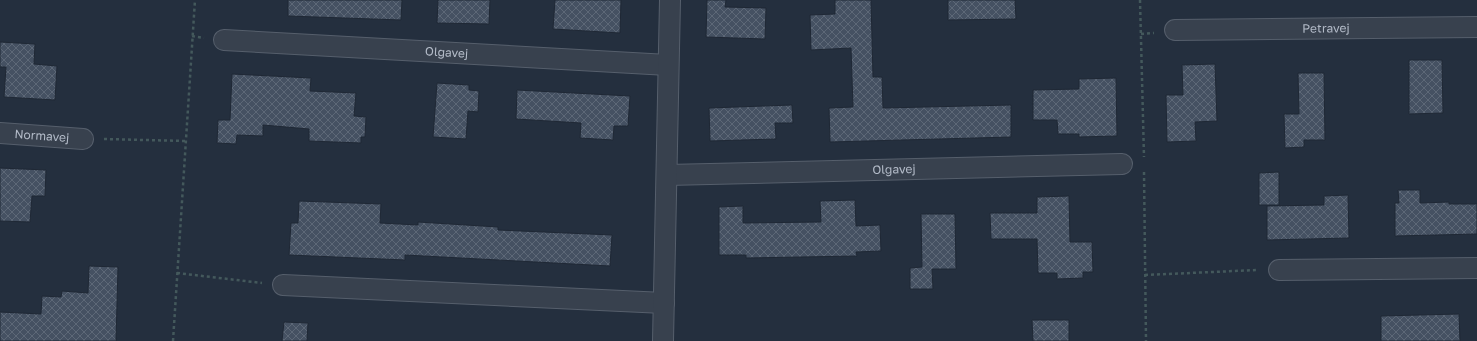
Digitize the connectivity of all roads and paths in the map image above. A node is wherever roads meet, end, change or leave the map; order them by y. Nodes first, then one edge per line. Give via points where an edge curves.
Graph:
1 (194, 0) edge
2 (670, 0) edge
3 (1477, 27) edge
4 (1175, 30) dead end
5 (224, 40) dead end
6 (668, 65) junction
7 (0, 133) edge
8 (83, 139) joint
9 (186, 141) junction
10 (1122, 164) dead end
11 (666, 175) junction
12 (1477, 268) edge
13 (1279, 270) joint
14 (178, 274) junction
15 (1146, 275) dead end
16 (283, 285) joint
17 (664, 303) junction
18 (173, 341) edge
19 (663, 341) edge

1 - 9 path
2 - 6 street
3 - 4 street, Petravej
5 - 6 street, Olgavej
6 - 11 street
7 - 8 street, Normavej
8 - 9 path
9 - 14 path
10 - 11 street, Olgavej
11 - 17 street
12 - 13 street
13 - 15 path
14 - 16 path
14 - 18 path
16 - 17 street
17 - 19 street

